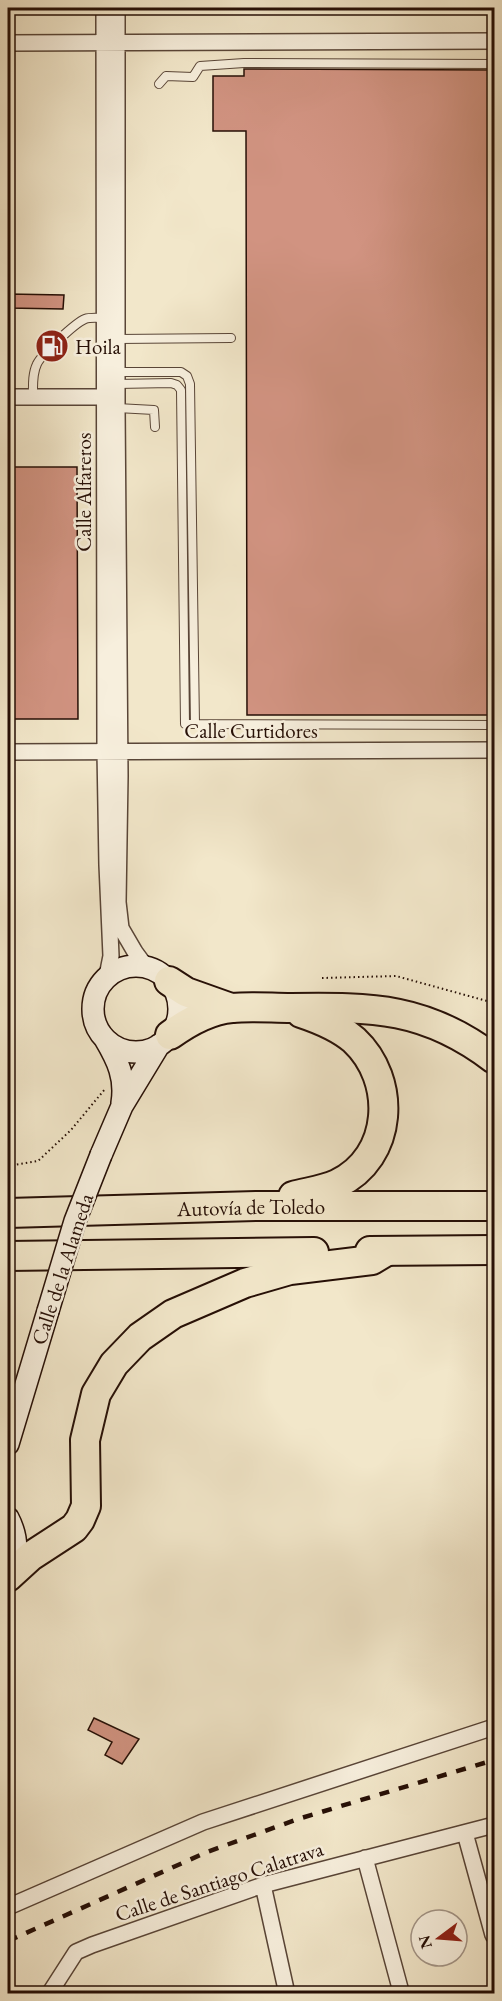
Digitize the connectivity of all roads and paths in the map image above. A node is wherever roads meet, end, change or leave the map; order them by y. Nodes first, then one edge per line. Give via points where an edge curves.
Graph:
1 (104, 8) edge
2 (117, 8) edge
3 (495, 41) edge
4 (8, 43) edge
5 (111, 43) junction
6 (495, 64) edge
7 (159, 84) dead end
8 (104, 318) junction
9 (231, 338) dead end
10 (117, 339) junction
11 (115, 392) junction
12 (8, 397) edge
13 (33, 397) junction
14 (155, 427) dead end
15 (195, 724) junction
16 (495, 725) edge
17 (495, 750) edge
18 (113, 751) junction
19 (8, 752) edge
20 (157, 974) junction
21 (108, 976) junction
22 (322, 978) dead end
23 (231, 1008) junction
24 (288, 1008) junction
25 (495, 1008) edge
26 (105, 1039) junction
27 (164, 1040) junction
28 (495, 1059) edge
29 (109, 1085) dead end
30 (122, 1106) junction
31 (8, 1166) edge
32 (256, 1206) junction
33 (495, 1206) edge
34 (8, 1213) edge
35 (495, 1250) edge
36 (387, 1251) junction
37 (8, 1257) edge
38 (8, 1439) edge
39 (8, 1518) edge
40 (8, 1576) edge
41 (495, 1727) edge
42 (495, 1825) edge
43 (465, 1833) junction
44 (365, 1858) junction
45 (262, 1885) junction
46 (8, 1907) edge
47 (493, 1935) dead end
48 (400, 1988) dead end
49 (49, 1994) edge
50 (287, 1994) edge

1 - 5 street, Calle Alfareros
2 - 5 street, Calle Alfareros
3 - 5 street
4 - 5 street
5 - 8 street, Calle Alfareros
5 - 10 street, Calle Alfareros
6 - 7 lane via 244,63 200,66 193,77 166,76
8 - 11 street, Calle Alfareros
8 - 13 lane via 87,318 58,340 37,364
9 - 10 lane
10 - 11 street, Calle Alfareros
11 - 13 street
11 - 14 lane via 154,410
11 - 15 lane via 171,383 181,390 185,724
11 - 15 lane via 182,372 190,384
11 - 18 street, Calle Alfareros
12 - 13 street
15 - 16 lane
17 - 18 street, Calle Curtidores
18 - 19 street, Calle Curtidores
18 - 20 street, Calle Alfareros via 121,928 135,952
18 - 21 street, Calle Alfareros via 107,864 111,956
20 - 21 street via 132,966
20 - 23 highway via 186,992
20 - 27 street via 176,993 178,1008 176,1022
21 - 26 street via 94,999 93,1013
22 - 25 path via 396,976 487,1001
23 - 24 highway
23 - 27 highway via 204,1015
24 - 28 highway via 396,1012 451,1032
24 - 32 highway via 337,1029 366,1054 381,1084 384,1119 370,1154 339,1183
26 - 27 street via 131,1052 146,1051
26 - 30 street, Calle de la Alameda via 122,1074
27 - 30 street, Calle de la Alameda
29 - 31 path via 71,1131 38,1161
30 - 38 street, Calle de la Alameda, bridge via 75,1221
32 - 33 highway, Autovía de Toledo
32 - 34 highway, Autovía de Toledo
35 - 36 highway
36 - 37 highway
36 - 40 highway via 372,1260 290,1269 245,1283 173,1314 140,1337 114,1364 96,1394 85,1440 86,1506 80,1520
39 - 40 street via 16,1550
41 - 46 street via 202,1822
42 - 43 street, Calle de Santiago Calatrava
43 - 44 street, Calle de Santiago Calatrava
43 - 47 street
44 - 45 street, Calle de Santiago Calatrava
44 - 48 street
45 - 49 street, Calle de Santiago Calatrava via 76,1952
45 - 50 street

